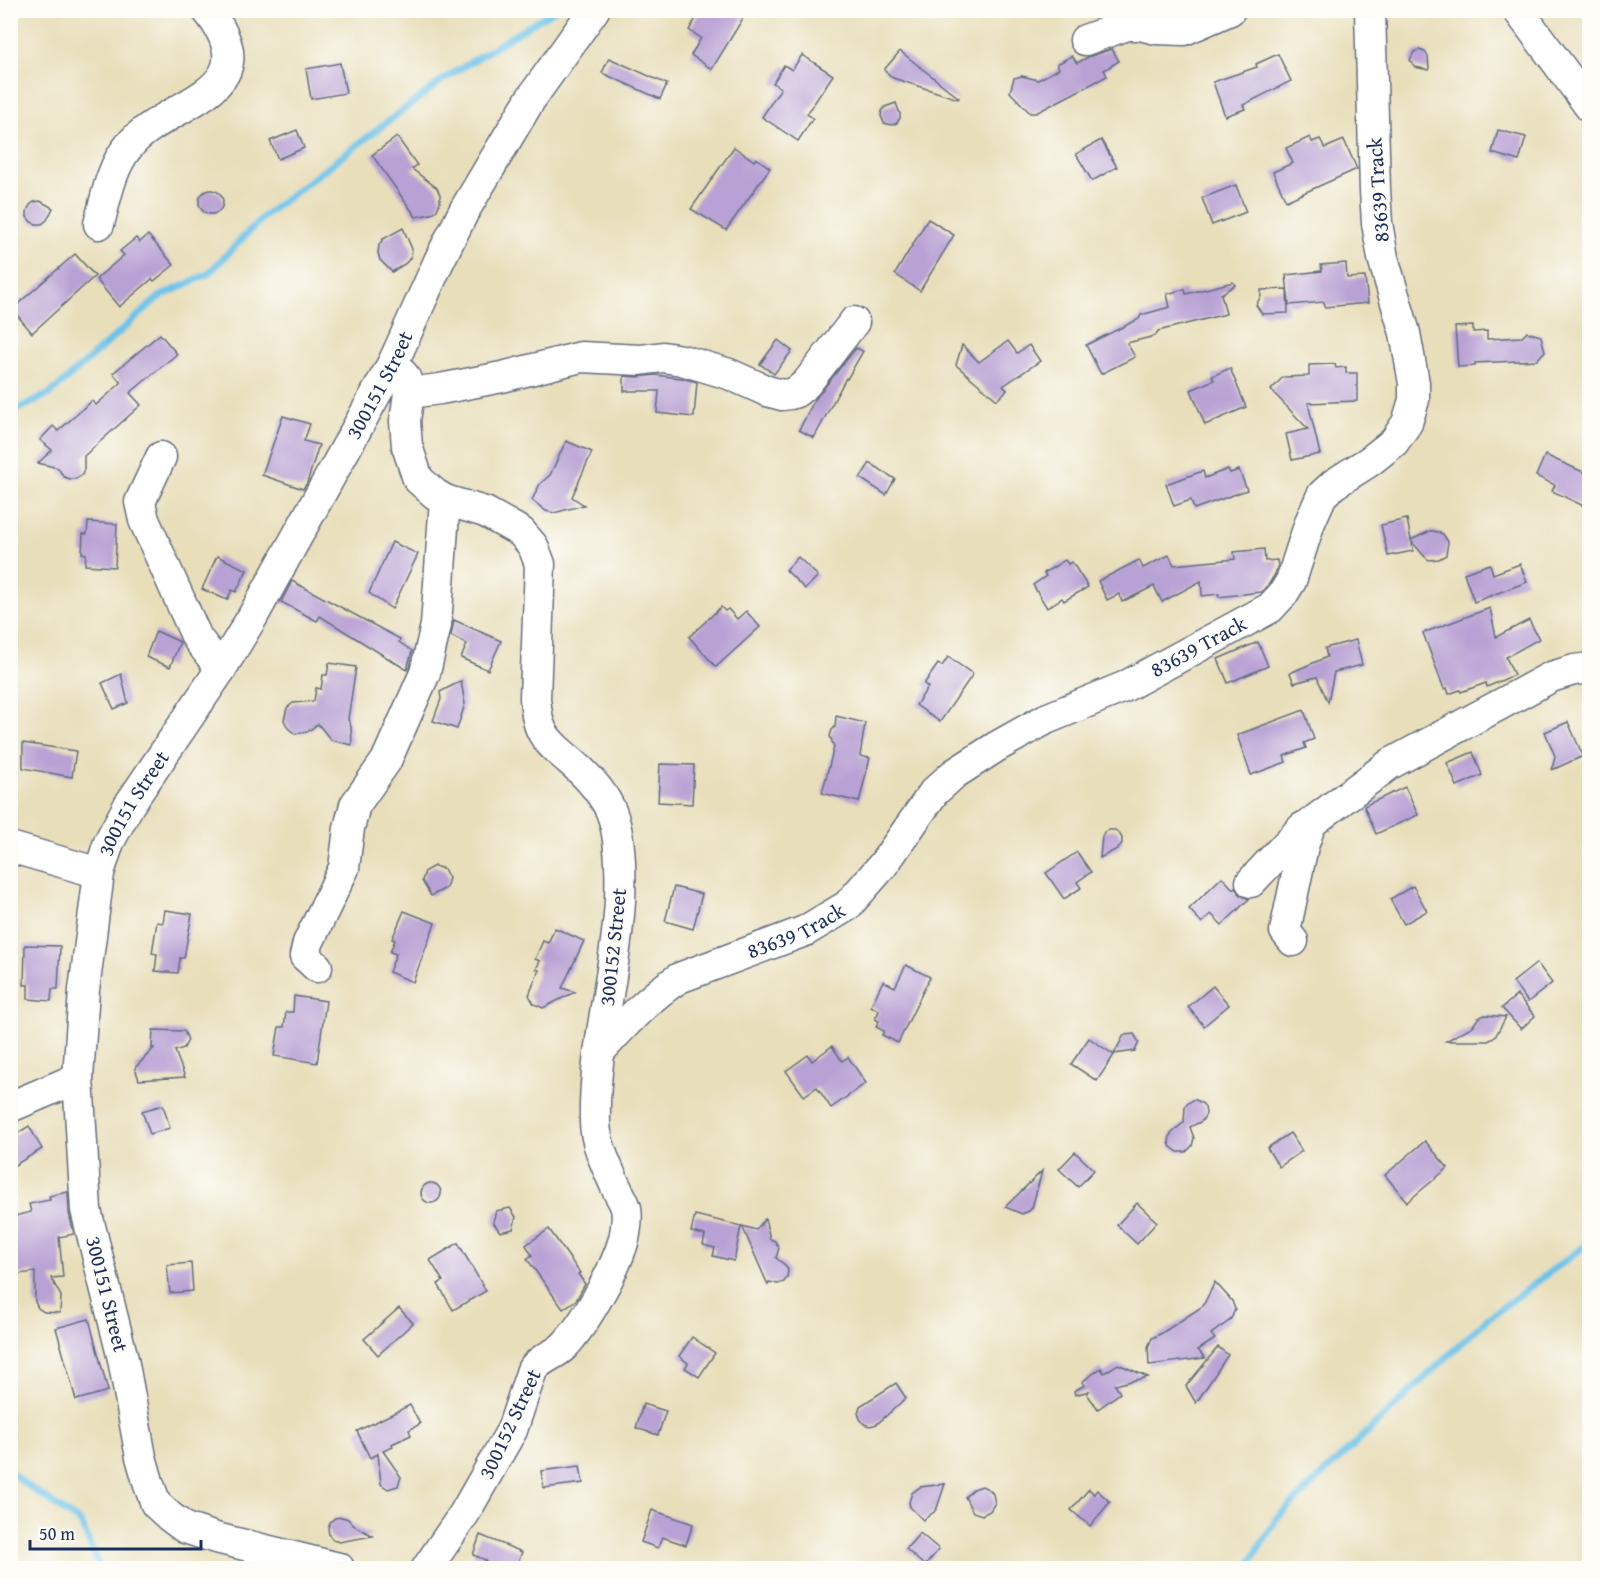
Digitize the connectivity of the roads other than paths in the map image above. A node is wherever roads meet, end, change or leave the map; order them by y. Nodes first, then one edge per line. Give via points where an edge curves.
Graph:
1 (207, 10) edge
2 (594, 10) edge
3 (1230, 10) edge
4 (1370, 10) edge
5 (1518, 10) edge
6 (1085, 40) dead end
7 (1590, 107) edge
8 (99, 224) dead end
9 (854, 322) dead end
10 (393, 363) junction
11 (409, 393) junction
12 (161, 457) dead end
13 (445, 500) junction
14 (1590, 668) edge
15 (221, 669) junction
16 (1311, 823) junction
17 (10, 847) edge
18 (99, 873) junction
19 (1251, 882) dead end
20 (1293, 941) dead end
21 (317, 968) dead end
22 (600, 1051) junction
23 (78, 1078) junction
24 (10, 1107) edge
25 (339, 1569) edge
26 (427, 1569) edge

1 - 8 street via 227,42 228,61 221,81 129,145 118,162
2 - 10 street, 300151 Street via 530,100 464,211
3 - 6 street via 1184,30 1127,25
4 - 22 street, 83639 Track via 1377,223 1405,333 1414,400 1407,423 1394,442 1322,495 1283,594 1270,608 1124,687 1046,719 954,774 934,792 883,865 847,906 805,931 679,978 641,1008
5 - 7 street
9 - 11 street via 806,384 790,394 767,391 729,374 663,357 581,357 502,377
10 - 11 street via 405,377
10 - 15 street, 300151 Street
11 - 13 street, 300152 Street via 405,421 411,461 418,479
12 - 15 street via 140,502 144,520 197,638
13 - 21 street via 436,625 426,673 386,761 355,805 344,868 304,956
13 - 22 street, 300152 Street via 485,512 521,532 532,546 540,564 537,717 542,732 607,802 615,820 622,870 619,931
14 - 16 street via 1551,677 1390,764
15 - 18 street, 300151 Street via 129,805 109,842
16 - 19 street
16 - 20 street via 1285,931
17 - 18 street
18 - 23 street, 300151 Street
22 - 26 street, 300152 Street via 595,1125 600,1148 626,1206 619,1255 594,1304 566,1344 532,1370 512,1430
23 - 24 street
23 - 25 street, 300151 Street via 86,1210 123,1359 141,1457 156,1504 185,1528

